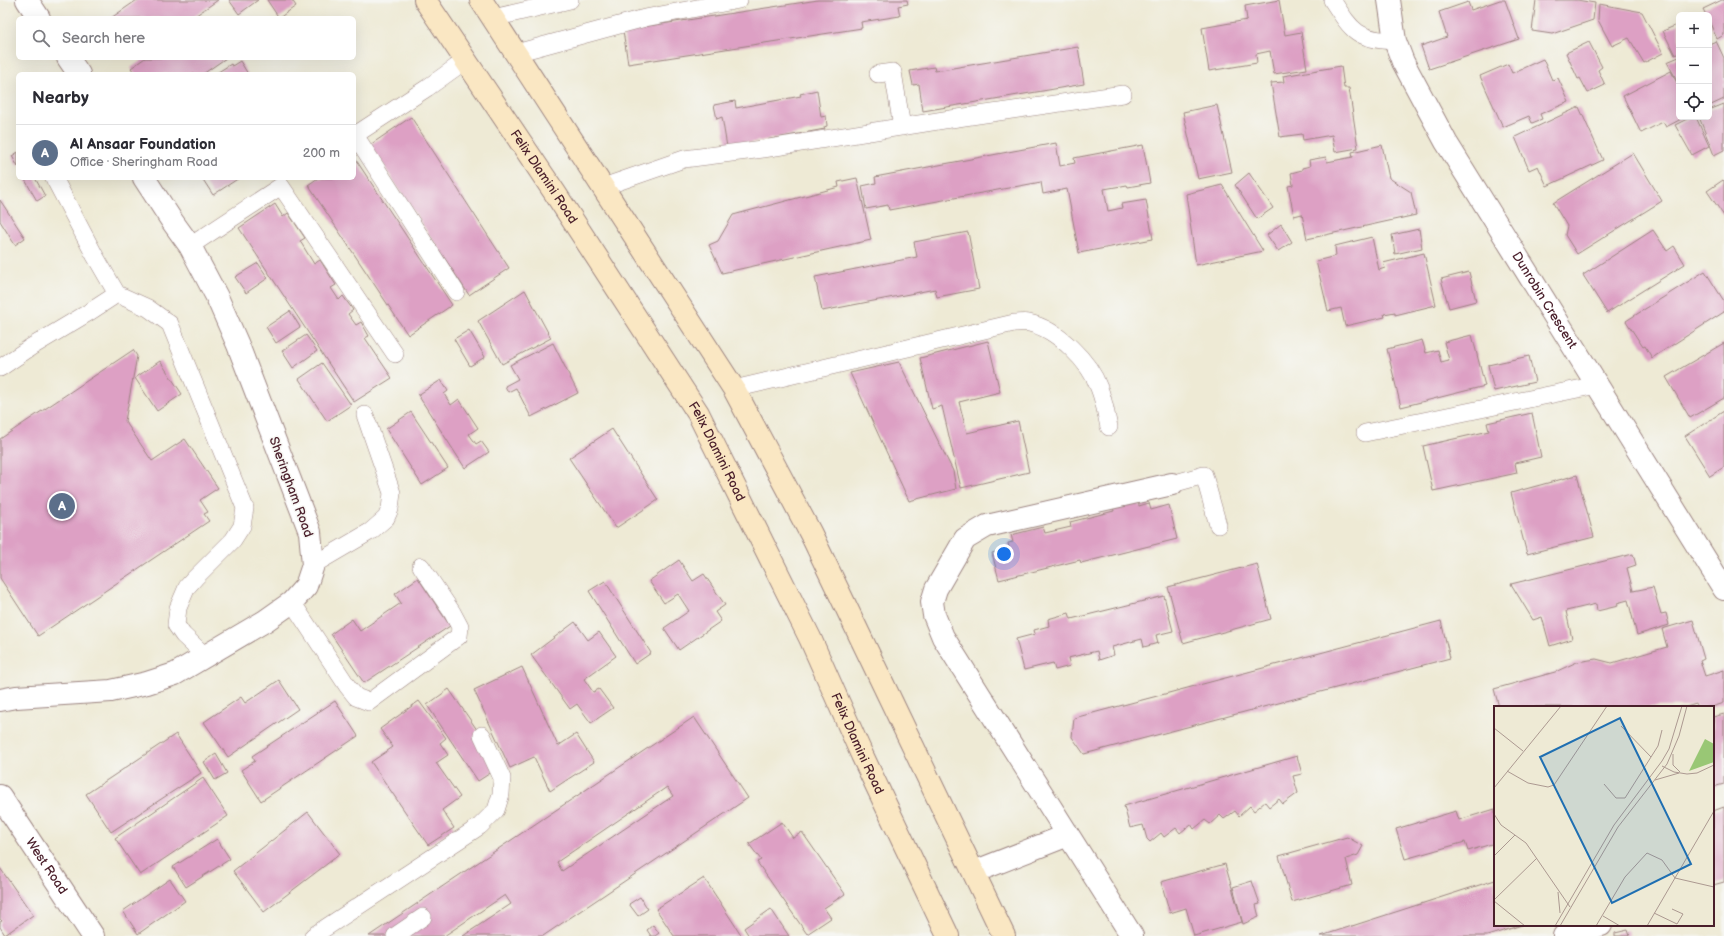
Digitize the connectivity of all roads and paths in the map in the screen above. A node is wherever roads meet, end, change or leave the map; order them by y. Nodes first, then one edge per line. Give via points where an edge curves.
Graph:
1 (27, 0) edge
2 (425, 0) edge
3 (481, 0) edge
4 (570, 0) edge
5 (739, 0) edge
6 (1332, 0) edge
7 (1389, 0) edge
8 (38, 16) edge
9 (493, 18) junction
10 (1396, 41) junction
11 (516, 53) junction
12 (69, 60) edge
13 (466, 60) junction
14 (78, 72) edge
15 (878, 74) dead end
16 (1123, 94) dead end
17 (902, 127) junction
18 (356, 134) edge
19 (356, 137) edge
20 (55, 180) edge
21 (145, 180) edge
22 (603, 187) junction
23 (190, 246) junction
24 (456, 292) dead end
25 (117, 294) junction
26 (395, 354) dead end
27 (0, 368) edge
28 (1597, 385) junction
29 (734, 389) junction
30 (365, 415) dead end
31 (1109, 427) dead end
32 (1365, 433) dead end
33 (1172, 484) joint
34 (1218, 525) dead end
35 (313, 565) junction
36 (421, 566) dead end
37 (1724, 589) edge
38 (292, 602) junction
39 (205, 656) junction
40 (0, 700) edge
41 (482, 735) dead end
42 (0, 796) edge
43 (1068, 834) junction
44 (974, 872) junction
45 (423, 917) dead end
46 (1598, 926) edge
47 (93, 936) edge
48 (313, 936) edge
49 (395, 936) edge
50 (948, 936) edge
51 (1004, 936) edge
52 (1132, 936) edge
53 (1564, 936) edge

1 - 8 street
2 - 13 main road, Felix Dlamini Road
3 - 9 main road
4 - 9 lane
5 - 11 lane via 645,18
6 - 10 lane via 1355,31 1364,38
7 - 10 street, Dunrobin Crescent
9 - 11 main road
10 - 28 street, Dunrobin Crescent via 1403,62 1446,142
11 - 22 main road
12 - 14 street
13 - 18 lane
13 - 50 main road, Felix Dlamini Road via 698,413 810,638
15 - 17 lane via 893,72
16 - 17 lane
17 - 22 lane via 684,159
19 - 24 lane
20 - 25 lane
21 - 23 street, Sheringham Road
22 - 29 main road
23 - 26 lane via 281,186
23 - 35 street, Sheringham Road via 217,297 238,345 310,532
25 - 27 lane
25 - 39 lane via 148,308 170,324 245,508 242,526 236,536 187,587 178,608 176,625 183,636
28 - 32 lane
28 - 37 street, Dunrobin Crescent
29 - 31 lane via 1014,323 1028,323 1054,333 1092,372 1099,387
29 - 44 main road via 811,534
30 - 35 lane via 392,493 390,509 386,518 371,531
33 - 34 lane via 1204,476
33 - 43 street via 987,526 965,539 936,589 932,602 934,616 943,636
35 - 38 street, Sheringham Road via 306,586
36 - 38 lane via 452,612 460,627 459,636 369,702 356,697 348,687
38 - 39 street, Sheringham Road
39 - 40 street, Sheringham Road via 175,674 111,692
41 - 48 lane via 502,778 496,810 480,826
42 - 47 street, West Road
43 - 44 street
43 - 52 street
44 - 51 main road
45 - 49 lane
46 - 53 street

